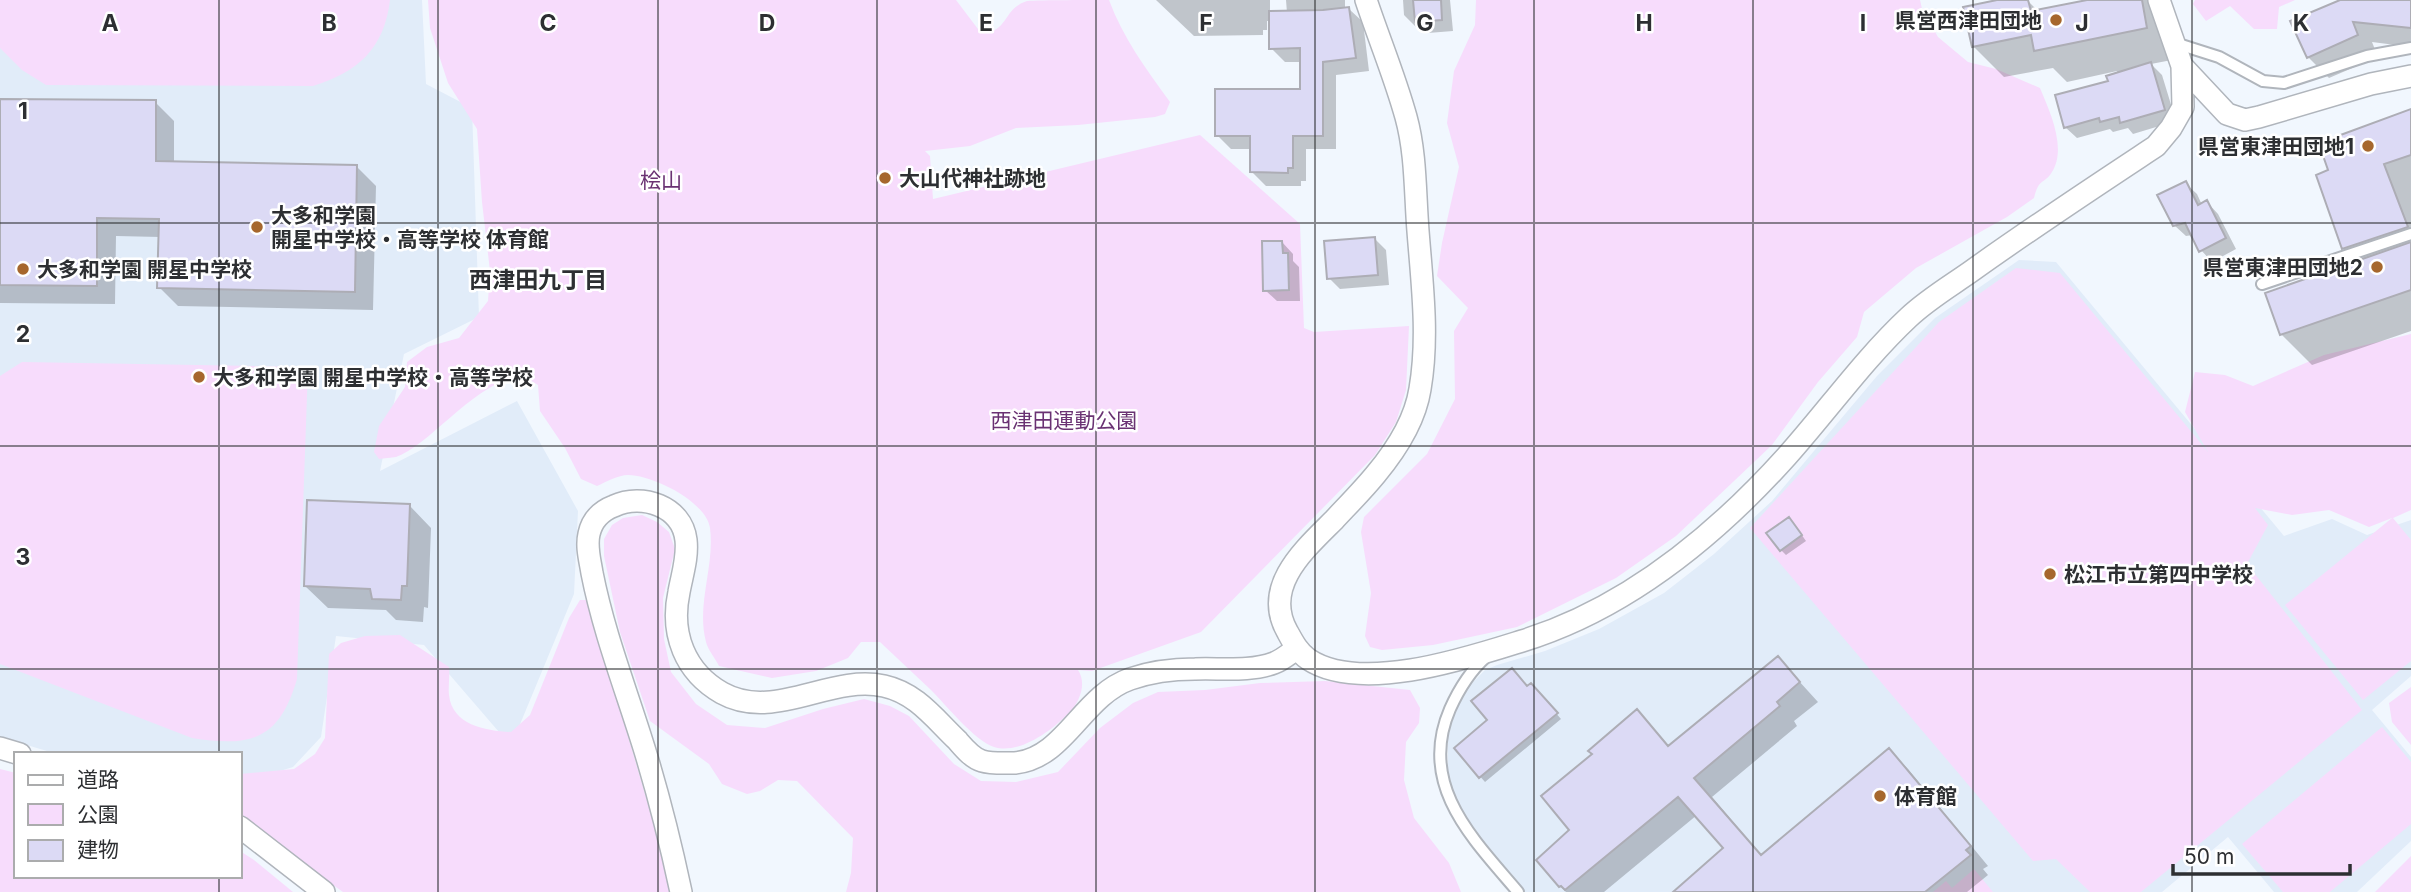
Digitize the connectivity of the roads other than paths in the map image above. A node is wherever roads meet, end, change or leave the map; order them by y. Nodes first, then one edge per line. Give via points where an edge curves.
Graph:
1 (1366, 0) edge
2 (2159, 0) edge
3 (2172, 42) junction
4 (2411, 48) edge
5 (2182, 65) junction
6 (2411, 76) edge
7 (2411, 234) edge
8 (2262, 284) dead end
9 (1296, 649) junction
10 (1494, 650) junction
11 (242, 829) edge
12 (324, 892) edge
13 (681, 892) edge
14 (1518, 892) edge

1 - 9 street via 1407,120 1424,356 1420,393 1402,439 1380,470 1288,570 1280,609
2 - 3 street
3 - 4 lane via 2219,57 2263,81 2284,83 2367,56
3 - 5 street
5 - 6 street via 2227,114 2245,120
5 - 10 street via 2183,107 2156,146 1912,314 1747,499 1703,538 1610,604
7 - 8 lane
9 - 10 street via 1310,661 1331,668 1381,673
9 - 13 street via 1262,667 1191,669 1129,680 1109,690 1060,742 1041,755 1020,762 981,761 926,708 908,694 885,686 863,683 761,703 723,694 690,667 678,635 677,607 687,551 683,527 668,510 654,503 616,504 593,522 587,550
10 - 14 lane via 1471,670 1443,725 1442,777 1467,832
11 - 12 street

